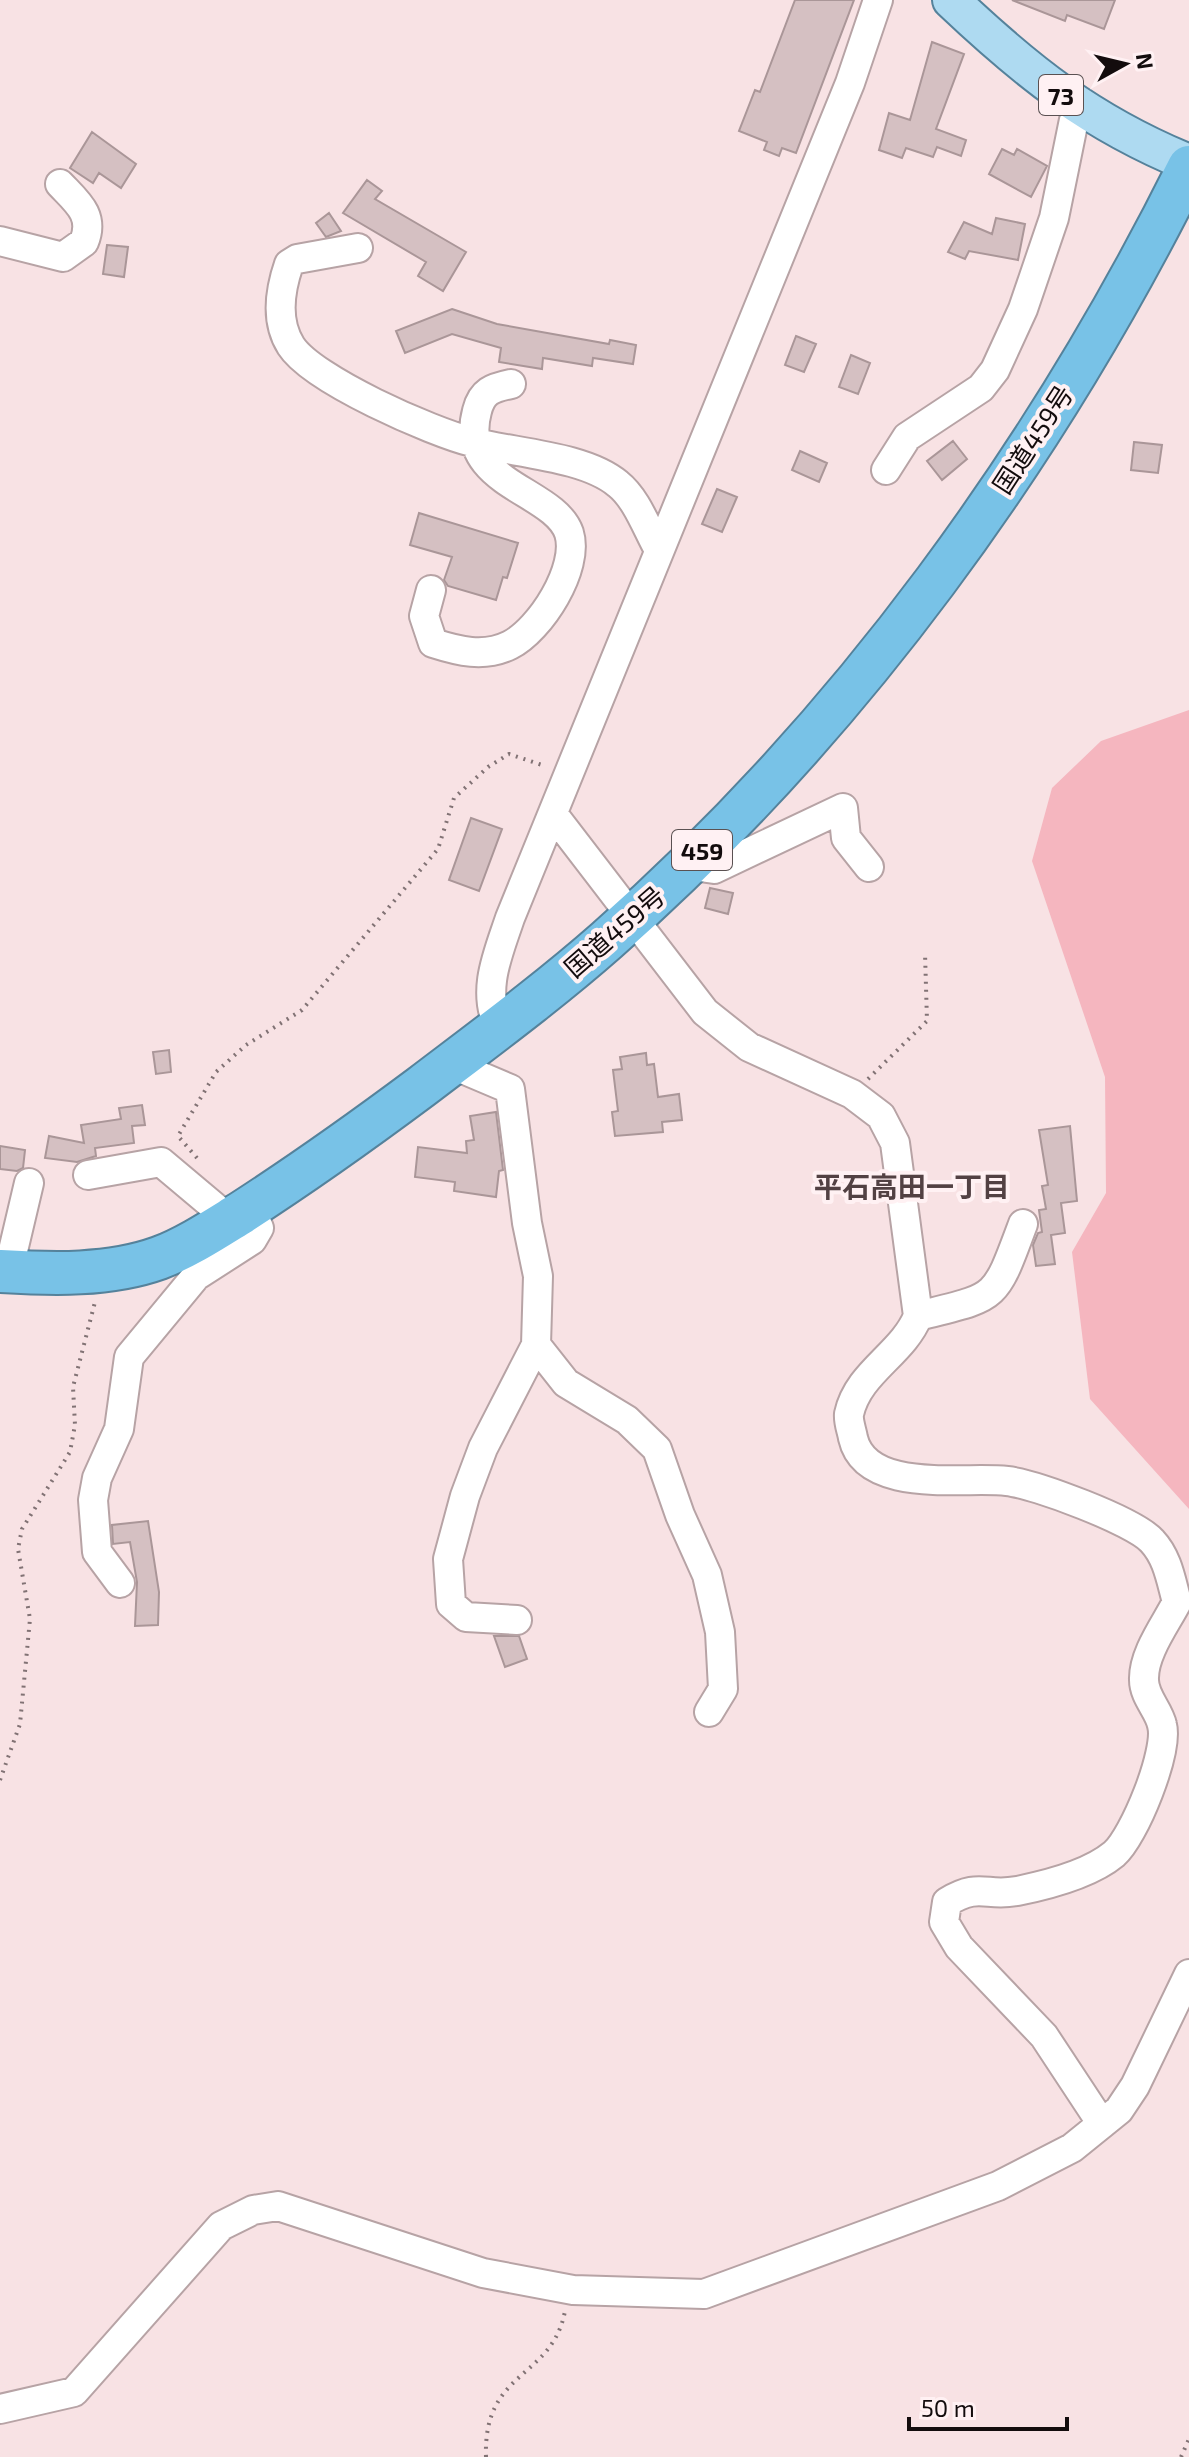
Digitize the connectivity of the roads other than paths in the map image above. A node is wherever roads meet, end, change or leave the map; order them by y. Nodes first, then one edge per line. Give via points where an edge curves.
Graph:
1 (878, 0) edge
2 (951, 0) edge
3 (1077, 105) junction
4 (1189, 165) edge
5 (60, 184) dead end
6 (0, 241) edge
7 (358, 248) dead end
8 (511, 384) dead end
9 (477, 443) junction
10 (886, 470) dead end
11 (659, 550) junction
12 (431, 590) dead end
13 (553, 814) junction
14 (686, 865) junction
15 (869, 867) dead end
16 (633, 915) junction
17 (499, 1027) junction
18 (451, 1064) junction
19 (88, 1175) dead end
20 (29, 1183) dead end
21 (240, 1213) junction
22 (1023, 1224) dead end
23 (4, 1272) edge
24 (918, 1316) junction
25 (536, 1345) junction
26 (120, 1583) dead end
27 (517, 1620) dead end
28 (709, 1712) dead end
29 (1189, 1974) edge
30 (1102, 2124) junction
31 (0, 2409) edge

1 - 11 street via 850,83
2 - 3 main road, 73 via 1036,77
3 - 4 main road, 73
3 - 10 street via 1054,218 1023,309 995,370 981,388 907,437
4 - 14 highway, 国道459号 / 459 via 1150,247 1082,362 958,551 812,733
5 - 6 street via 85,210 89,223 84,242 63,257
7 - 9 street via 289,264 280,303 292,347 336,382 438,431
8 - 9 street via 489,389 480,400
9 - 11 street via 606,476 628,495
9 - 12 street via 497,477 558,515 572,549 565,578 541,616 511,645 487,652 433,643 424,616
11 - 13 street
13 - 16 street
13 - 17 street via 495,962 492,1012
14 - 15 street via 714,869 843,808 846,838
14 - 16 highway, 国道459号 / 459
16 - 17 highway, 国道459号 / 459
16 - 24 street via 705,1012 749,1047 852,1094 881,1116 895,1143
17 - 18 highway, 国道459号 / 459
18 - 21 highway, 国道459号 / 459
18 - 25 street via 510,1089 538,1276
19 - 21 street via 161,1162
20 - 23 street
21 - 23 highway, 国道459号 / 459 via 158,1258 56,1274
21 - 26 street via 259,1228 252,1240 196,1276 129,1357 119,1429 93,1500 97,1552
22 - 24 street via 1001,1282 990,1294
24 - 30 street via 860,1386 849,1417 855,1445 869,1463 917,1481 1009,1481 1104,1513 1151,1539 1166,1561 1177,1602 1147,1661 1144,1682 1162,1724 1163,1752 1144,1803 1115,1853 1086,1870 1015,1891 967,1890 947,1902 944,1922 959,1947 1044,2036
25 - 27 street via 483,1448 448,1559 451,1604 466,1617
25 - 28 street via 566,1383 627,1420 657,1449 707,1575 720,1632 723,1689
29 - 30 street via 1135,2086
30 - 31 street via 1072,2148 998,2186 704,2294 569,2289 483,2273 278,2206 253,2210 221,2226 74,2392

